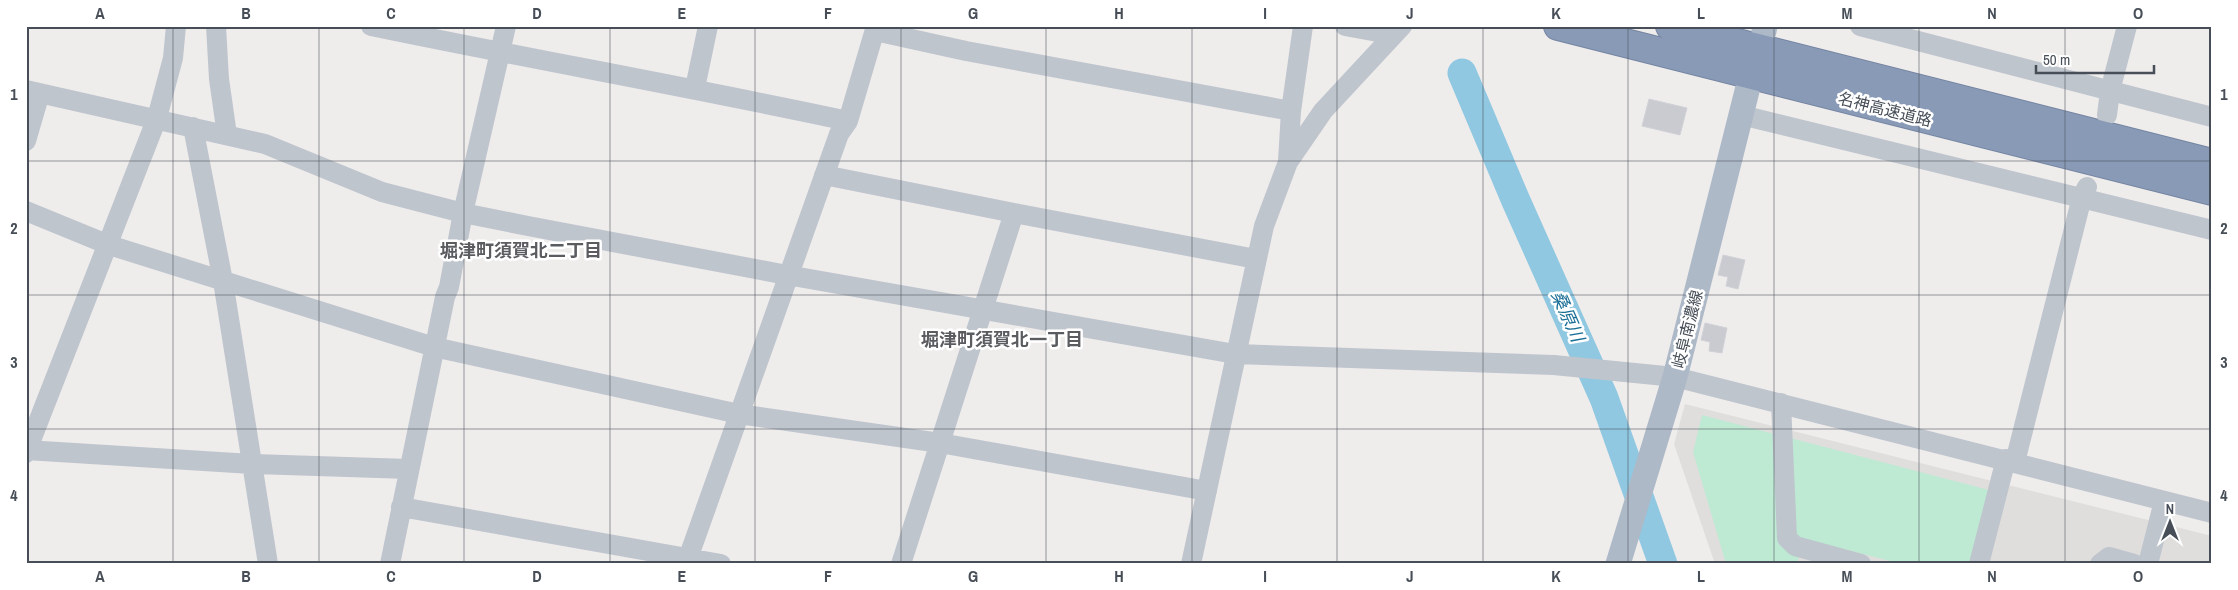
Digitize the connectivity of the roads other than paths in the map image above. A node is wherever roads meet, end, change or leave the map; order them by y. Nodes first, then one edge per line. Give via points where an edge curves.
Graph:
1 (176, 26) edge
2 (216, 26) edge
3 (371, 26) edge
4 (506, 26) edge
5 (708, 26) edge
6 (1303, 26) edge
7 (1345, 26) edge
8 (1558, 26) edge
9 (1670, 26) edge
10 (1860, 26) edge
11 (2127, 26) edge
12 (876, 29) edge
13 (1398, 30) edge
14 (500, 53) junction
15 (695, 88) junction
16 (33, 91) edge
17 (1747, 91) dead end
18 (2110, 91) junction
19 (1291, 111) junction
20 (1741, 115) junction
21 (2106, 115) dead end
22 (2212, 117) edge
23 (157, 118) junction
24 (848, 121) junction
25 (194, 127) junction
26 (227, 135) junction
27 (26, 140) edge
28 (1288, 162) junction
29 (2212, 163) edge
30 (824, 175) junction
31 (2212, 191) edge
32 (2084, 192) junction
33 (26, 212) edge
34 (463, 213) junction
35 (1014, 213) junction
36 (2212, 230) edge
37 (109, 245) junction
38 (1256, 259) junction
39 (787, 275) junction
40 (223, 281) junction
41 (983, 309) junction
42 (434, 347) junction
43 (1235, 354) junction
44 (1675, 377) junction
45 (1781, 403) junction
46 (739, 414) junction
47 (940, 443) junction
48 (27, 451) edge
49 (2011, 461) junction
50 (252, 464) junction
51 (409, 469) junction
52 (1207, 491) junction
53 (2164, 501) junction
54 (401, 507) junction
55 (2212, 513) edge
56 (687, 561) edge
57 (268, 564) edge
58 (390, 564) edge
59 (721, 564) edge
60 (901, 564) edge
61 (1191, 564) edge
62 (1618, 564) edge
63 (1860, 564) edge
64 (1979, 564) edge
65 (2100, 564) edge
66 (2134, 564) edge
67 (2148, 564) edge

1 - 23 street via 173,58
2 - 26 street
3 - 14 street
4 - 14 street
5 - 15 street
6 - 19 street
7 - 13 street
8 - 31 highway, 名神高速道路
9 - 29 highway, 名神高速道路
10 - 18 street
11 - 18 street
12 - 19 street via 966,51
12 - 24 street
13 - 28 street via 1323,111
14 - 15 street
14 - 34 street
15 - 24 street
16 - 23 street
16 - 27 street
17 - 20 main road, 岐阜南濃線
18 - 21 street
18 - 22 street
19 - 28 street
20 - 32 street
20 - 44 main road, 岐阜南濃線
23 - 25 street
23 - 37 street
24 - 30 street via 839,134
25 - 26 street
25 - 40 street
26 - 34 street via 265,144 382,192
28 - 38 street via 1264,226
30 - 35 street
30 - 39 street
32 - 36 street
32 - 49 street
33 - 37 street
34 - 39 street
34 - 42 street
35 - 38 street
35 - 41 street
37 - 40 street
37 - 48 street
38 - 43 street
39 - 41 street
39 - 46 street
40 - 42 street
40 - 50 street
41 - 43 street
41 - 47 street
42 - 46 street
42 - 51 street
43 - 44 street via 1554,365
43 - 52 street
44 - 45 street
44 - 62 main road, 岐阜南濃線
45 - 49 street
45 - 63 street via 1787,538 1795,546
46 - 47 street
46 - 56 street
47 - 52 street
47 - 60 street
48 - 50 street
49 - 53 street
49 - 64 street
50 - 51 street
50 - 57 street
51 - 54 street
52 - 61 street
53 - 55 street
53 - 67 street
54 - 56 street
54 - 58 street
56 - 59 street
65 - 66 street via 2109,557

